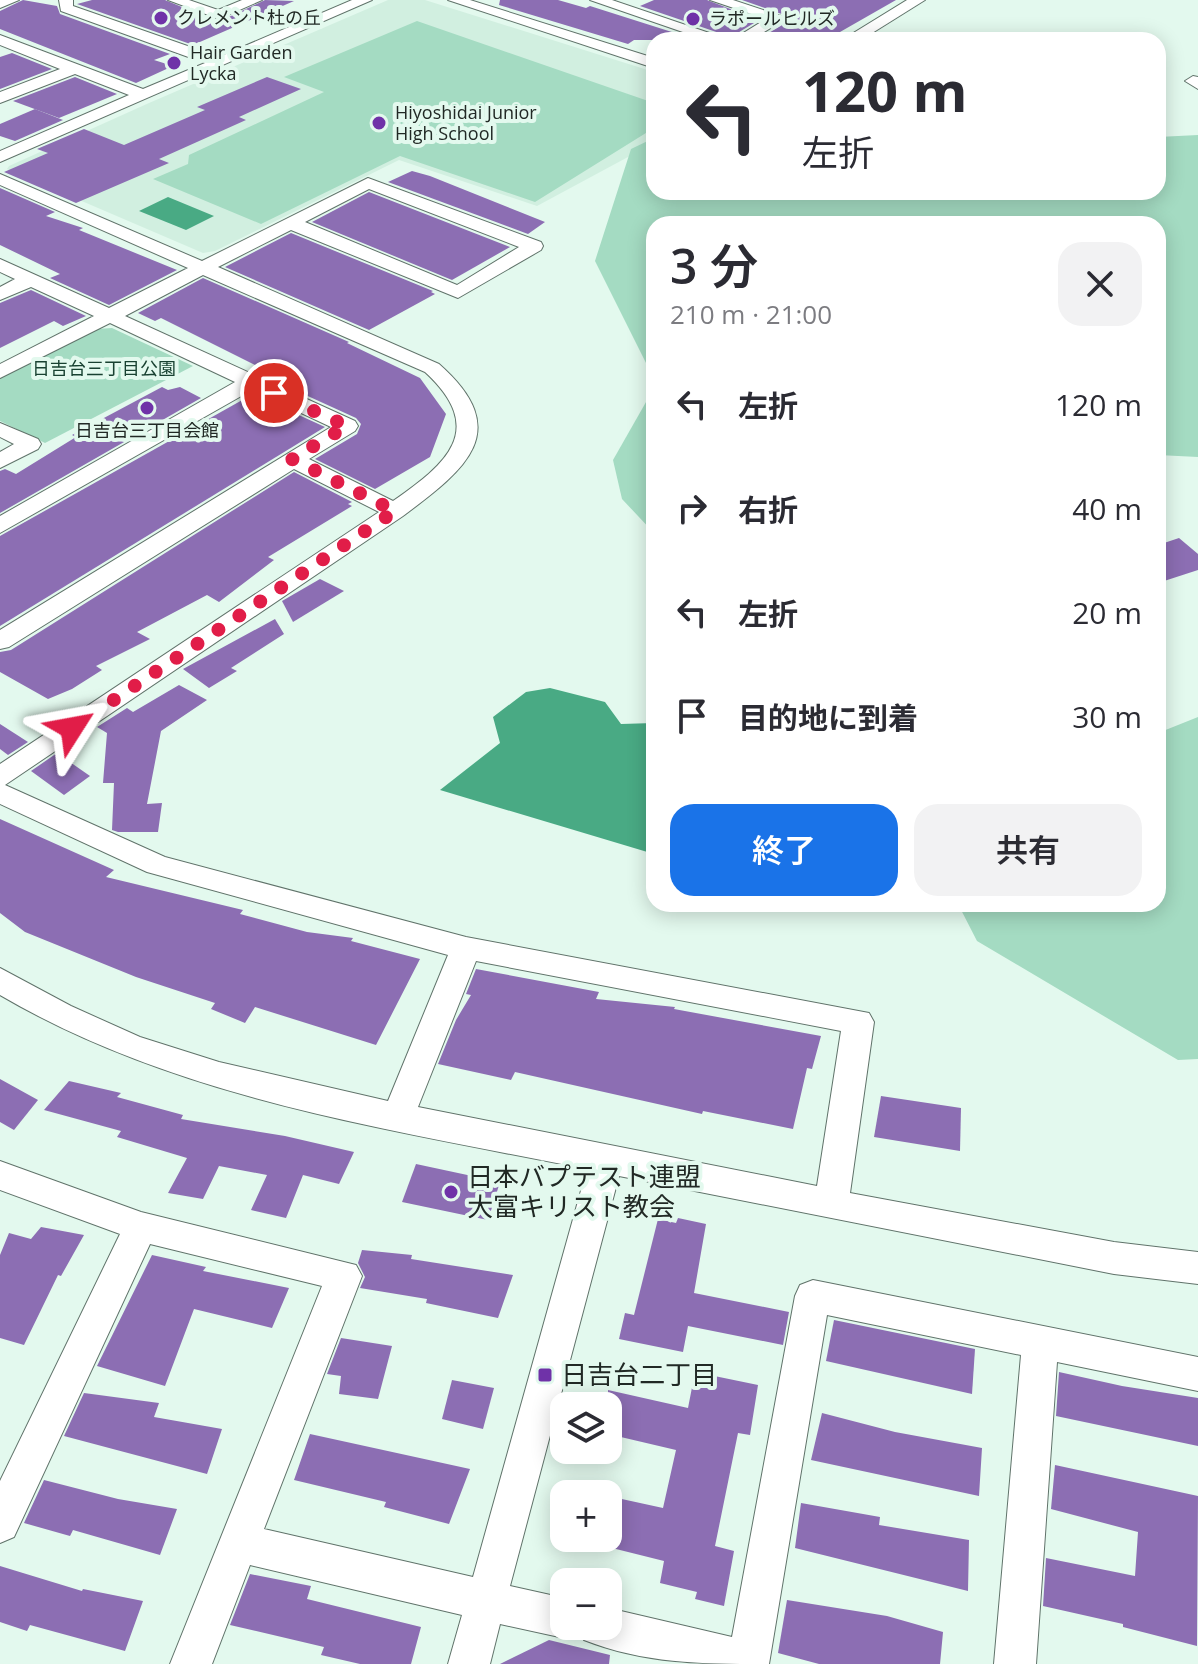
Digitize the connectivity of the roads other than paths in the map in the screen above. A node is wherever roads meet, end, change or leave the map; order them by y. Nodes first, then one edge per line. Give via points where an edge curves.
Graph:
1 (12, 0) edge
2 (66, 0) edge
3 (175, 0) edge
4 (255, 0) edge
5 (365, 0) edge
6 (597, 0) edge
7 (717, 0) edge
8 (918, 0) edge
9 (467, 1) edge
10 (0, 4) edge
11 (697, 32) edge
12 (754, 32) edge
13 (864, 32) edge
14 (0, 40) edge
15 (646, 60) edge
16 (220, 63) junction
17 (74, 69) junction
18 (143, 95) junction
19 (0, 98) edge
20 (0, 157) edge
21 (0, 179) edge
22 (291, 223) junction
23 (0, 265) edge
24 (204, 268) junction
25 (31, 279) junction
26 (0, 294) edge
27 (108, 317) junction
28 (0, 372) edge
29 (249, 383) junction
30 (0, 429) edge
31 (292, 459) junction
32 (0, 461) edge
33 (395, 511) junction
34 (0, 526) edge
35 (0, 641) edge
36 (0, 777) edge
37 (0, 793) edge
38 (466, 948) junction
39 (0, 980) edge
40 (398, 1117) junction
41 (607, 1158) junction
42 (0, 1175) edge
43 (831, 1204) junction
44 (141, 1227) junction
45 (1198, 1268) edge
46 (1040, 1341) junction
47 (1198, 1374) edge
48 (10, 1480) edge
49 (0, 1523) edge
50 (238, 1543) junction
51 (487, 1600) junction
52 (550, 1615) edge
53 (622, 1632) edge
54 (748, 1663) edge
55 (191, 1664) edge
56 (469, 1664) edge
57 (1015, 1664) edge

1 - 10 street
2 - 16 street via 66,8
3 - 4 street via 219,15
5 - 16 street
6 - 11 street
7 - 12 street via 779,18
8 - 13 street
9 - 15 street
14 - 17 street
16 - 18 street
17 - 18 street
17 - 19 street
18 - 20 street
21 - 24 street
22 - 22 street via 458,292 534,246 368,183
22 - 24 street
23 - 25 street
24 - 27 street
24 - 33 street via 432,368 450,383 462,402 465,443 453,466
25 - 26 street
25 - 27 street
27 - 28 street
27 - 29 street
29 - 31 street via 347,426
29 - 34 street
30 - 32 street via 30,444
31 - 33 street
31 - 35 street
33 - 36 street
37 - 38 street via 157,865
38 - 40 street
38 - 43 street via 858,1022
39 - 40 street via 60,1015 130,1046 219,1075
40 - 41 street
41 - 43 street
41 - 51 street
42 - 44 street
43 - 45 street via 1114,1258
44 - 48 street
44 - 50 street via 344,1276
46 - 47 street
46 - 54 street via 813,1296
46 - 57 street
48 - 49 street
50 - 51 street
50 - 55 street
51 - 52 street
51 - 56 street
53 - 54 street

